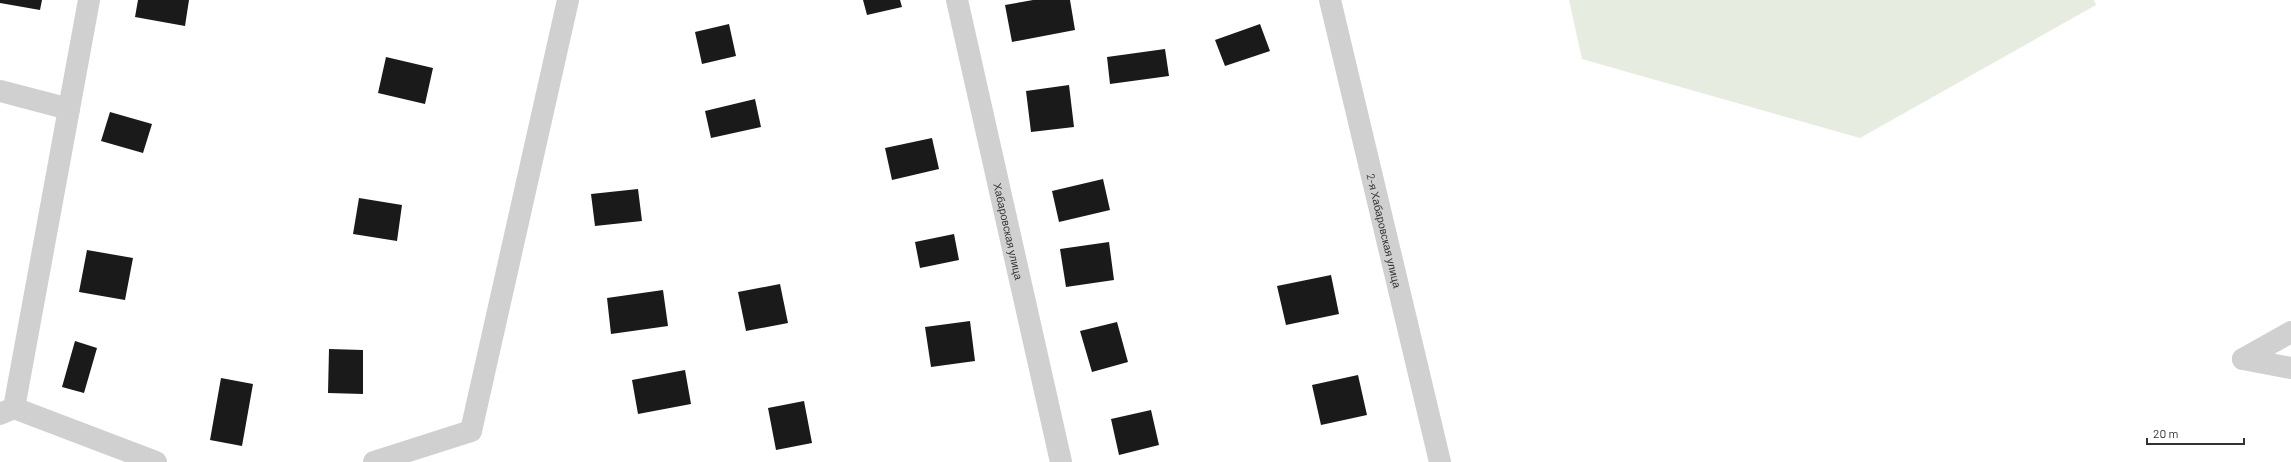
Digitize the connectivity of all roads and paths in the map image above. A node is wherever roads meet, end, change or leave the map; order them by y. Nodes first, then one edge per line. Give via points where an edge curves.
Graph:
1 (89, 0) edge
2 (568, 0) edge
3 (957, 0) edge
4 (1330, 0) edge
5 (0, 90) edge
6 (69, 109) junction
7 (2291, 332) edge
8 (2291, 368) edge
9 (7, 411) edge
10 (156, 462) edge
11 (374, 462) edge
12 (1060, 462) edge
13 (1440, 462) edge

1 - 6 street
2 - 11 street via 471,431
3 - 12 street, Хабаровская улица
4 - 13 street, 2-я Хабаровская улица
5 - 6 street
6 - 9 street
7 - 8 street via 2243,359
9 - 10 street

